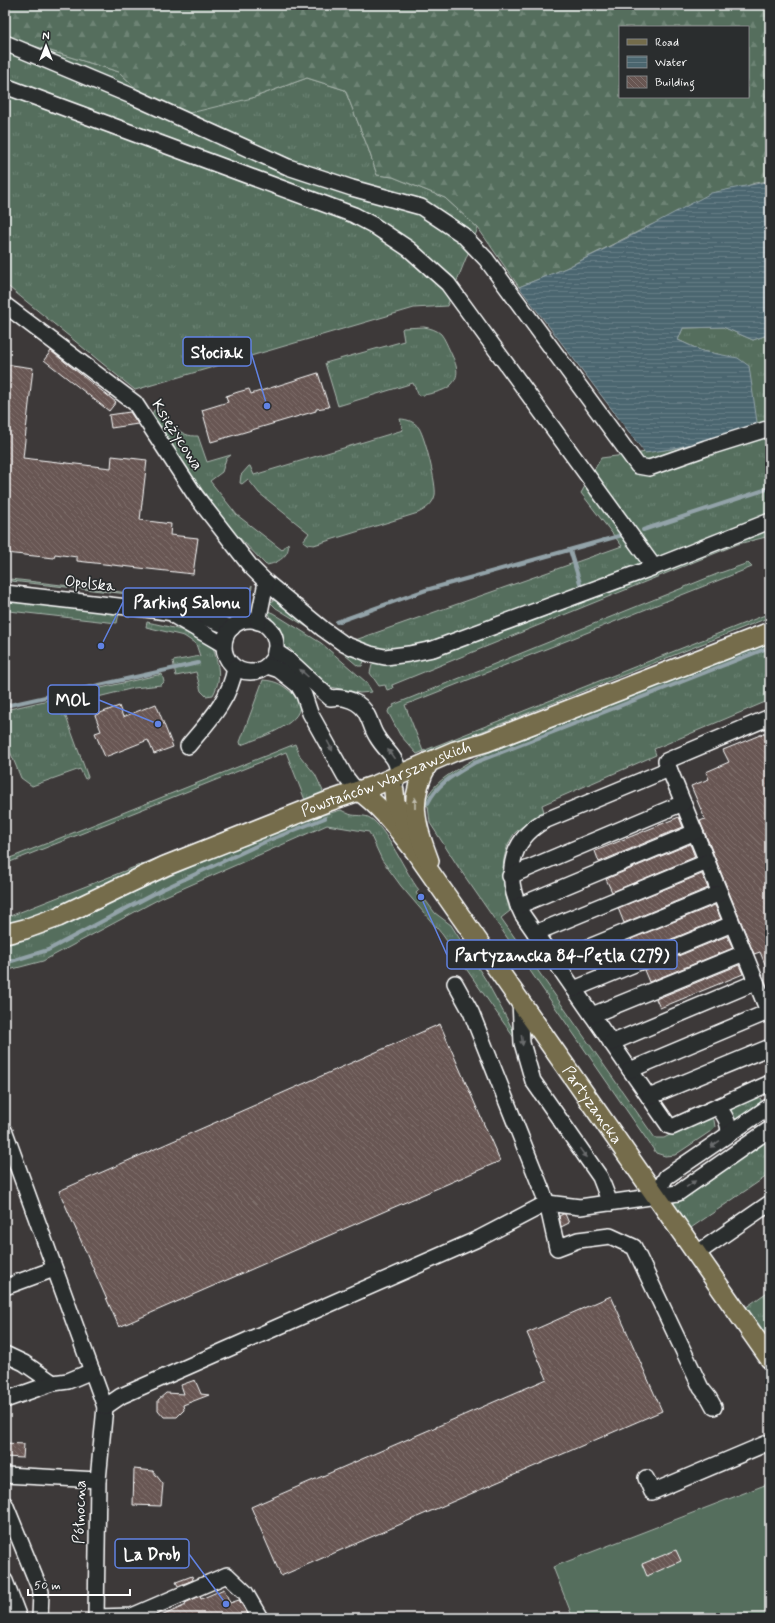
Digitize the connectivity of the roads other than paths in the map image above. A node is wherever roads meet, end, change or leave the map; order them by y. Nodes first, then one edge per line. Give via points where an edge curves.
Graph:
1 (5, 43) edge
2 (5, 86) edge
3 (5, 305) edge
4 (770, 428) edge
5 (770, 521) edge
6 (654, 567) junction
7 (266, 582) junction
8 (5, 593) edge
9 (170, 614) junction
10 (258, 622) junction
11 (232, 628) junction
12 (770, 632) edge
13 (224, 645) junction
14 (275, 651) junction
15 (266, 666) junction
16 (235, 668) junction
17 (770, 717) edge
18 (188, 746) dead end
19 (429, 762) junction
20 (669, 769) junction
21 (395, 784) junction
22 (359, 791) junction
23 (683, 803) junction
24 (695, 832) junction
25 (415, 851) junction
26 (707, 862) junction
27 (510, 876) junction
28 (436, 881) junction
29 (720, 893) junction
30 (518, 906) junction
31 (732, 924) junction
32 (535, 933) junction
33 (5, 934) edge
34 (744, 953) junction
35 (555, 961) junction
36 (756, 982) junction
37 (455, 983) dead end
38 (574, 989) junction
39 (520, 1001) junction
40 (769, 1014) edge
41 (592, 1015) junction
42 (612, 1043) junction
43 (770, 1047) edge
44 (630, 1070) junction
45 (770, 1083) edge
46 (649, 1097) junction
47 (770, 1106) edge
48 (716, 1107) junction
49 (770, 1129) edge
50 (5, 1132) edge
51 (729, 1134) junction
52 (655, 1197) junction
53 (610, 1203) junction
54 (770, 1203) edge
55 (547, 1204) junction
56 (696, 1254) junction
57 (54, 1269) junction
58 (5, 1287) edge
59 (5, 1354) edge
60 (770, 1359) edge
61 (92, 1371) junction
62 (53, 1383) junction
63 (5, 1400) edge
64 (105, 1407) junction
65 (714, 1407) dead end
66 (770, 1442) edge
67 (5, 1475) edge
68 (646, 1478) dead end
69 (98, 1480) junction
70 (5, 1483) edge
71 (5, 1504) edge
72 (5, 1581) edge
73 (121, 1617) edge
74 (19, 1618) edge
75 (40, 1618) edge
76 (96, 1618) edge
77 (260, 1618) edge

1 - 4 street via 134,97 288,167 421,207 446,222 463,235 486,260 638,466 649,468
2 - 6 street via 354,215 409,249 448,284
3 - 7 street, Księżycowa via 135,403 196,495 251,567
5 - 6 street, Księżycowa
6 - 7 street, Księżycowa via 433,648 385,657 344,644
7 - 10 street
8 - 9 street, Opolska
9 - 11 street, Opolska via 206,618
9 - 13 street, Opolska
10 - 11 street via 244,621
10 - 14 street via 274,636
11 - 13 street
12 - 19 main road, Powstańców Warszawskich
13 - 16 street via 226,658
14 - 15 street
21 -> 14 street via 395,761 377,738 362,707 346,699 330,698 290,661
15 - 16 street via 254,672
15 -> 22 street via 279,670 298,685 345,776
16 - 18 street via 230,689 219,709
17 - 20 street via 666,761
19 - 21 main road, Powstańców Warszawskich
28 -> 19 main road via 419,830 414,802
20 - 23 street
20 - 27 street via 544,821 532,829 520,842
21 - 22 main road, Powstańców Warszawskich
21 - 25 main road, Partyzancka via 395,802
22 - 25 main road, Partyzancka via 370,798 388,817
22 - 33 main road, Powstańców Warszawskich via 165,866 58,917
23 - 24 street
23 - 27 street
24 - 26 street
24 - 30 street
25 - 28 main road, Partyzancka
26 - 29 street
26 - 32 street
27 - 30 street
28 - 39 main road, Partyzancka
29 - 31 street
29 - 35 street
30 - 32 street
31 - 34 street
31 - 38 street
32 - 35 street
34 - 36 street
34 - 41 street
35 - 38 street
36 - 40 street
36 - 42 street
37 - 55 street via 471,1012
38 - 41 street
39 - 52 main road, Partyzancka
39 -> 53 street via 522,1043 533,1080 600,1177
40 - 44 street
41 - 42 street
42 - 44 street
43 - 46 street
44 - 46 street
45 - 48 street
46 - 48 street via 672,1127
47 - 51 street
48 - 51 street via 722,1111 728,1122
52 -> 49 street via 678,1194
50 - 57 street
51 -> 52 street via 666,1177
52 - 53 street
52 - 56 main road, Partyzancka
53 - 55 street via 580,1207
54 - 56 street
55 - 64 street via 480,1238 120,1396
55 - 65 street via 557,1248 578,1240 610,1236 634,1248 701,1388
56 - 60 main road, Partyzancka
57 - 58 street
57 - 61 street
59 - 62 street via 24,1362
61 - 62 street via 68,1381
61 - 64 street
62 - 63 street
64 - 69 street, Północna
66 - 68 street via 652,1492
67 - 69 street
67 - 70 street
69 - 76 street, Północna
71 - 75 street via 41,1592
72 - 74 street
73 - 76 street
73 - 77 street via 132,1616 227,1575 245,1592

